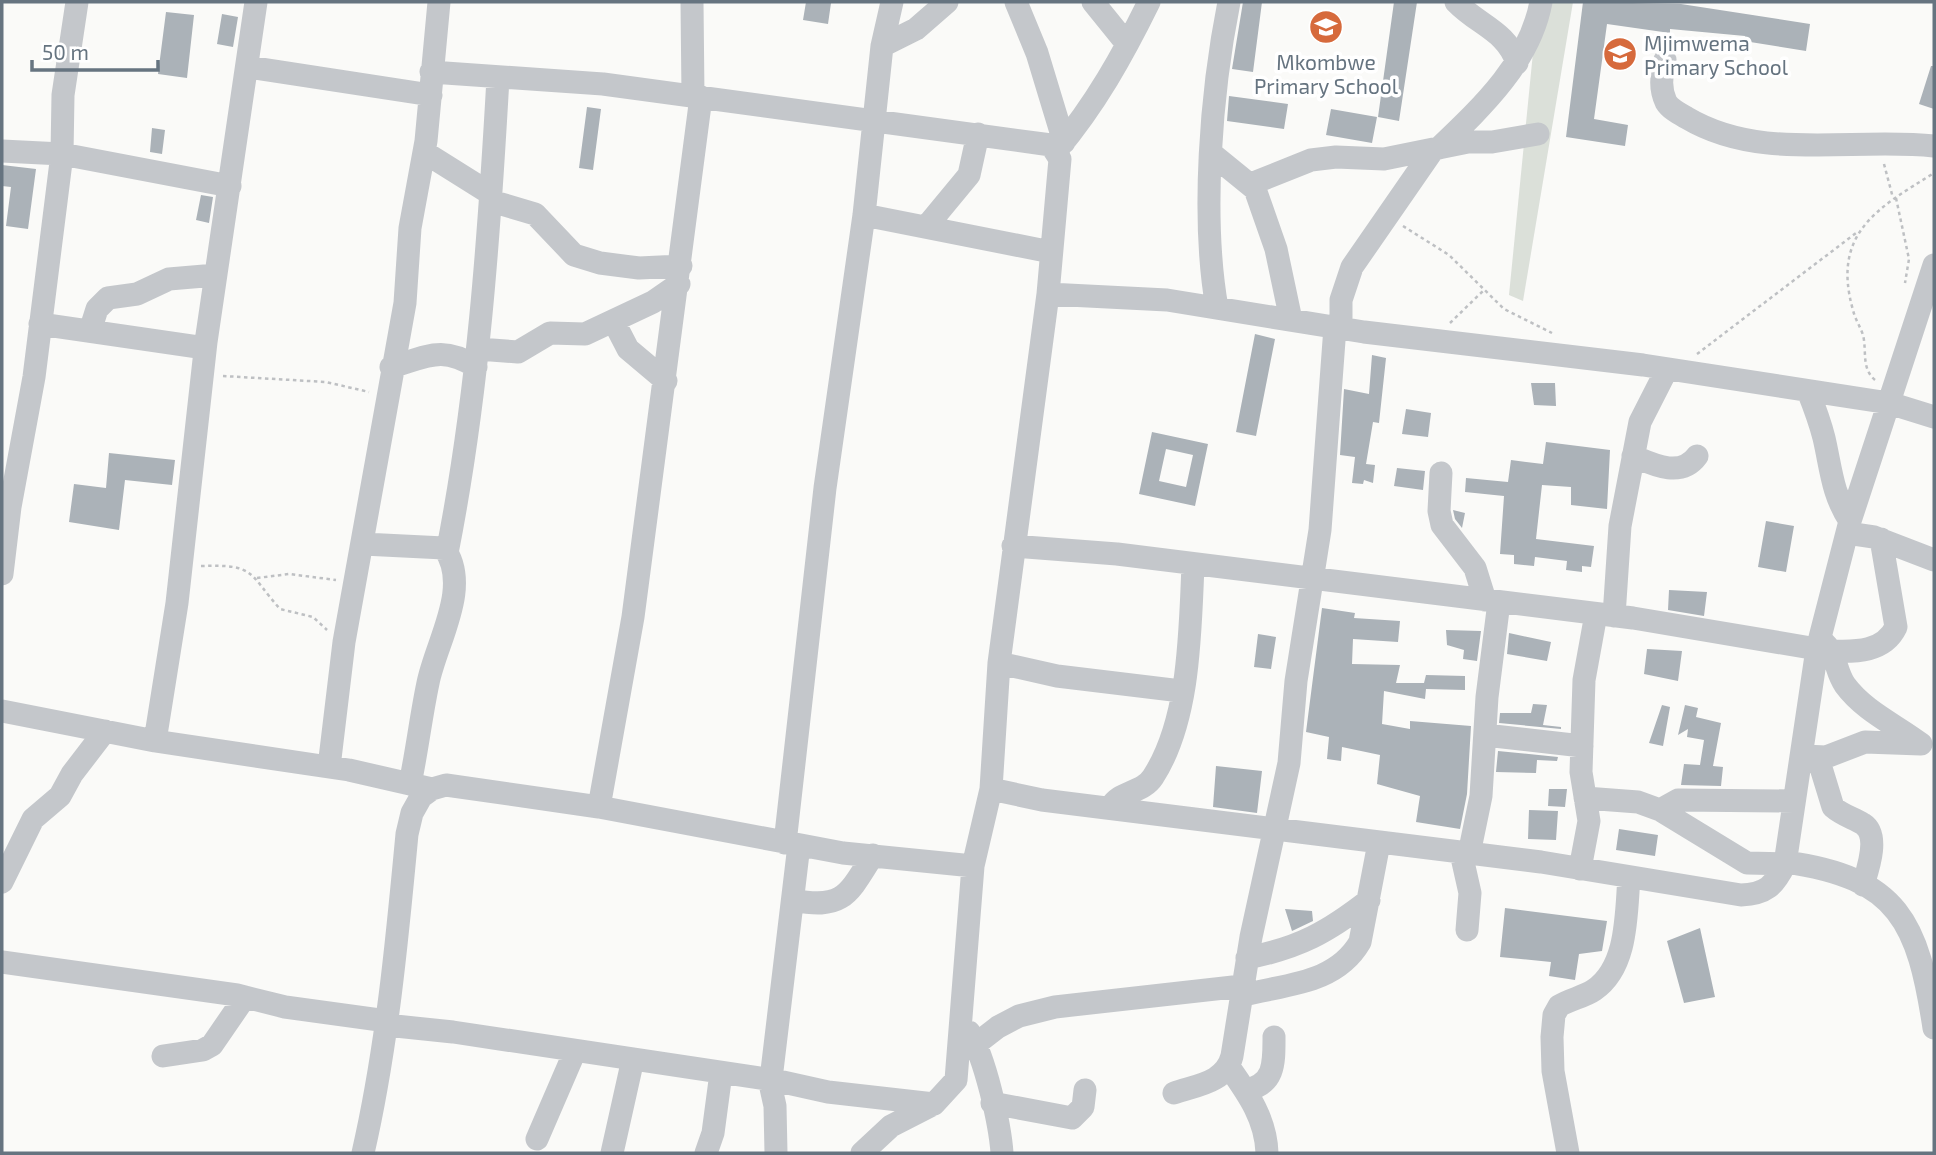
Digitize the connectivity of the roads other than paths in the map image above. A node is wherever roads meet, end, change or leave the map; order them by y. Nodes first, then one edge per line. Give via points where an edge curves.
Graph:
1 (77, 2) edge
2 (256, 2) edge
3 (439, 2) edge
4 (692, 2) edge
5 (892, 2) edge
6 (947, 2) edge
7 (1016, 2) edge
8 (1149, 2) edge
9 (1230, 2) edge
10 (1456, 2) edge
11 (1541, 2) edge
12 (1095, 3) edge
13 (1127, 44) junction
14 (882, 46) junction
15 (1665, 60) dead end
16 (1517, 63) junction
17 (248, 67) junction
18 (498, 78) junction
19 (431, 84) junction
20 (697, 97) junction
21 (876, 123) junction
22 (978, 134) junction
23 (1538, 134) dead end
24 (1060, 146) junction
25 (1934, 146) edge
26 (1436, 149) junction
27 (2, 151) edge
28 (424, 152) junction
29 (62, 154) junction
30 (1212, 154) junction
31 (1251, 184) junction
32 (230, 186) junction
33 (491, 198) junction
34 (864, 215) junction
35 (926, 227) junction
36 (1051, 252) junction
37 (1934, 265) edge
38 (216, 275) junction
39 (680, 275) junction
40 (1048, 294) junction
41 (1217, 308) junction
42 (1291, 320) junction
43 (614, 322) junction
44 (40, 324) junction
45 (1338, 328) junction
46 (90, 331) junction
47 (205, 348) junction
48 (477, 358) junction
49 (391, 367) junction
50 (1672, 370) junction
51 (666, 381) junction
52 (1808, 391) junction
53 (1891, 396) junction
54 (1934, 417) edge
55 (13, 427) edge
56 (1633, 456) junction
57 (1697, 456) dead end
58 (1441, 472) dead end
59 (1848, 527) junction
60 (1881, 539) junction
61 (363, 544) junction
62 (1013, 546) junction
63 (447, 553) junction
64 (1934, 560) edge
65 (1193, 565) junction
66 (2, 573) edge
67 (1310, 579) junction
68 (1492, 601) junction
69 (1605, 615) junction
70 (1823, 646) junction
71 (999, 663) junction
72 (1181, 691) junction
73 (2, 711) edge
74 (105, 731) junction
75 (1486, 735) junction
76 (155, 741) junction
77 (1928, 745) edge
78 (1581, 746) junction
79 (1809, 757) junction
80 (329, 767) junction
81 (421, 787) junction
82 (991, 789) junction
83 (1585, 798) junction
84 (1794, 801) junction
85 (600, 807) junction
86 (1110, 808) junction
87 (1660, 810) junction
88 (1272, 830) junction
89 (1379, 843) junction
90 (792, 844) junction
91 (1465, 853) junction
92 (873, 855) junction
93 (1785, 863) junction
94 (973, 866) junction
95 (1580, 869) junction
96 (1629, 877) junction
97 (2, 882) edge
98 (1863, 885) junction
99 (793, 900) junction
100 (1369, 900) junction
101 (1467, 930) dead end
102 (2, 944) edge
103 (1247, 958) junction
104 (11, 964) edge
105 (1241, 991) junction
106 (245, 997) junction
107 (961, 1019) junction
108 (387, 1023) junction
109 (1934, 1027) edge
110 (1274, 1037) dead end
111 (976, 1044) junction
112 (575, 1051) junction
113 (163, 1056) dead end
114 (633, 1059) junction
115 (1228, 1067) junction
116 (721, 1073) junction
117 (770, 1079) junction
118 (1085, 1090) dead end
119 (1246, 1090) junction
120 (1174, 1093) dead end
121 (942, 1097) junction
122 (990, 1097) junction
123 (537, 1139) dead end
124 (363, 1153) edge
125 (612, 1153) edge
126 (706, 1153) edge
127 (776, 1153) edge
128 (862, 1153) edge
129 (1002, 1153) edge
130 (1267, 1153) edge
131 (1568, 1153) edge

1 - 29 street via 63,95
2 - 17 street
3 - 19 street
4 - 20 street
5 - 14 street
6 - 14 street via 916,29
7 - 24 street via 1037,53
8 - 13 street
9 - 30 street
10 - 16 street via 1503,36
11 - 16 street via 1538,20
12 - 13 street
13 - 24 street via 1116,68
14 - 21 street
15 - 25 street via 1661,87 1667,105 1726,137 1764,143
16 - 26 street
17 - 19 street
17 - 32 street
18 - 19 street
18 - 20 street via 603,84
18 - 33 street
19 - 28 street
20 - 21 street
20 - 39 street
21 - 22 street
21 - 34 street
22 - 24 street
22 - 35 street via 969,176
23 - 26 street
24 - 36 street
26 - 31 street via 1384,159 1311,160
26 - 45 street via 1352,267
27 - 29 street
28 - 33 street
28 - 49 street via 410,228 405,303
29 - 32 street
29 - 44 street
30 - 31 street
30 - 41 street via 1209,255
31 - 42 street via 1266,214
32 - 38 street
33 - 39 street via 535,214 574,255
33 - 48 street
34 - 35 street
34 - 90 street via 825,488
35 - 36 street
36 - 40 street
37 - 53 street
38 - 46 street via 169,279 137,294 107,298 97,309
38 - 47 street
39 - 43 street via 653,302
39 - 51 street
40 - 41 street via 1167,300
40 - 62 street
41 - 42 street
42 - 45 street
43 - 48 street via 585,334 550,333 518,352
43 - 51 street via 628,349
44 - 46 street
44 - 55 street
45 - 50 street
45 - 67 street via 1322,504
46 - 47 street
47 - 76 street via 181,567
48 - 49 street via 442,352
48 - 63 street
49 - 61 street
50 - 52 street
50 - 56 street via 1640,422
51 - 85 street via 631,630
52 - 53 street
52 - 59 street
53 - 54 street
53 - 59 street
55 - 66 street
56 - 57 street via 1678,468 1688,466
56 - 69 street
58 - 68 street via 1443,525 1471,561
59 - 60 street
59 - 70 street
60 - 64 street
60 - 70 street via 1896,627 1892,635 1871,649
61 - 63 street via 421,545 443,548
61 - 80 street via 344,642
62 - 65 street
62 - 71 street
63 - 81 street via 452,559 451,610 428,682
65 - 67 street
65 - 72 street
67 - 68 street
67 - 88 street via 1289,763
68 - 69 street
68 - 75 street
69 - 70 street
69 - 78 street via 1584,680
70 - 77 street via 1845,686 1867,707
70 - 79 street
71 - 72 street via 1057,676
71 - 82 street
72 - 86 street via 1170,744 1158,769 1147,785 1120,796
73 - 74 street
74 - 76 street
74 - 97 street via 60,796 33,819
75 - 78 street
75 - 91 street via 1481,796
76 - 80 street
77 - 79 street via 1866,742
78 - 83 street
79 - 84 street
79 - 98 street via 1833,807 1867,826 1871,854
80 - 81 street
81 - 85 street via 446,785
81 - 108 street via 407,834
82 - 86 street
82 - 94 street
83 - 87 street via 1638,802
83 - 95 street via 1590,821
84 - 87 street via 1678,800
84 - 93 street
85 - 90 street
86 - 88 street
87 - 93 street via 1747,863
88 - 89 street
88 - 103 street
89 - 91 street
89 - 100 street
90 - 92 street
90 - 99 street
91 - 95 street
91 - 101 street
92 - 94 street
92 - 99 street via 839,900 828,905
93 - 96 street via 1769,889 1757,895
93 - 98 street via 1846,876
94 - 107 street
95 - 96 street
96 - 131 street via 1617,964 1592,992 1559,1006 1554,1015 1553,1071
98 - 109 street via 1882,894 1908,926 1920,955
99 - 117 street
100 - 103 street via 1309,941
100 - 105 street via 1360,942 1338,969 1298,983
102 - 104 street
103 - 105 street
104 - 106 street
105 - 111 street via 1055,1007 1019,1016
105 - 115 street
106 - 108 street
106 - 113 street via 212,1045
107 - 111 street
107 - 121 street via 956,1080
108 - 112 street
108 - 124 street
110 - 119 street via 1269,1078 1260,1087
111 - 122 street
112 - 114 street
112 - 123 street
114 - 116 street
114 - 125 street
115 - 119 street
115 - 120 street via 1218,1078
116 - 117 street
116 - 126 street
117 - 121 street via 828,1092
117 - 127 street
118 - 122 street via 1083,1107 1072,1118
119 - 130 street via 1267,1138
121 - 122 street
121 - 128 street via 891,1126
122 - 129 street

